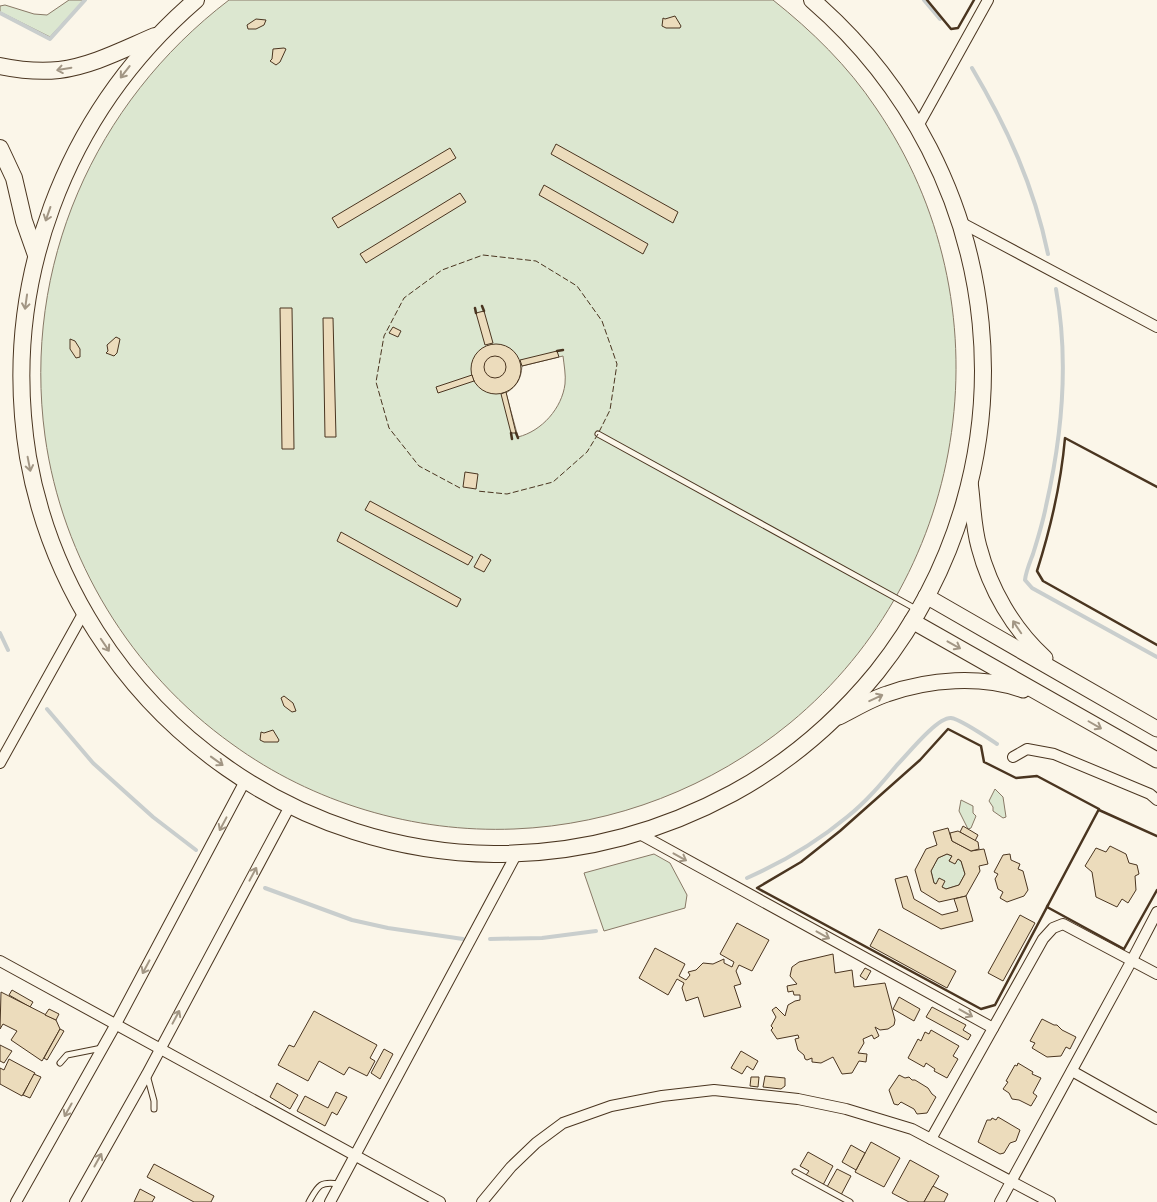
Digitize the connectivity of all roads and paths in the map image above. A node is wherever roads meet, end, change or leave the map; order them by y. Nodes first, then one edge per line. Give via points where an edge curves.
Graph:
1 (196, 0) edge
2 (812, 0) edge
3 (988, 0) edge
4 (159, 34) junction
5 (0, 66) edge
6 (918, 126) junction
7 (0, 148) edge
8 (960, 222) junction
9 (36, 255) junction
10 (1157, 328) edge
11 (598, 434) dead end
12 (970, 480) junction
13 (926, 596) junction
14 (84, 612) junction
15 (915, 616) junction
16 (1062, 675) junction
17 (1053, 700) junction
18 (833, 720) junction
19 (1157, 729) edge
20 (1013, 757) dead end
21 (1157, 760) edge
22 (0, 764) edge
23 (245, 781) junction
24 (1157, 800) edge
25 (290, 806) junction
26 (638, 833) junction
27 (517, 853) junction
28 (1157, 912) edge
29 (1132, 960) junction
30 (0, 961) edge
31 (1157, 974) edge
32 (116, 1024) junction
33 (993, 1028) junction
34 (102, 1048) junction
35 (160, 1048) junction
36 (60, 1063) dead end
37 (1072, 1071) junction
38 (146, 1074) junction
39 (154, 1110) dead end
40 (1157, 1119) edge
41 (931, 1139) junction
42 (355, 1155) junction
43 (795, 1172) dead end
44 (1012, 1181) junction
45 (340, 1184) junction
46 (16, 1202) edge
47 (74, 1202) edge
48 (310, 1202) edge
49 (330, 1202) edge
50 (440, 1202) edge
51 (482, 1202) edge
52 (850, 1202) edge
53 (1000, 1202) edge
54 (1050, 1202) edge

1 - 4 main road
2 - 6 main road via 864,51
3 - 6 street
4 -> 5 main road via 82,65 58,70
4 -> 9 main road via 123,75 83,136 55,194
6 - 8 main road via 942,172
7 - 9 main road via 14,178
8 - 10 street
8 - 12 main road via 976,289 982,341 981,411
9 -> 14 main road via 22,342 24,430 47,532
11 - 15 lane
12 - 13 main road via 952,539
16 -> 12 main road via 1029,644 989,579 979,546
13 - 15 main road
13 - 16 main road
14 - 22 street
14 -> 23 main road via 111,655 154,706 198,746
15 -> 17 main road
15 - 18 main road via 876,673
16 - 19 main road
18 -> 17 main road via 886,694 938,682 991,683
17 -> 21 main road
18 - 26 main road via 789,757 742,788 691,814
20 - 24 street via 1026,749 1054,754 1150,794
23 - 25 main road
23 -> 32 street
25 - 27 main road via 352,831 400,843 467,853
35 -> 25 street
26 - 27 main road via 571,848
26 -> 33 street
27 - 42 street
28 - 29 street
29 - 31 street
29 - 33 street via 1063,924 1058,925 1043,939
29 - 37 street
30 - 32 street
32 - 34 street
32 - 35 street
33 - 41 street
34 - 36 lane via 67,1055
34 -> 46 street
35 - 38 street
35 - 42 street
37 - 40 street
37 - 44 street
38 - 39 lane
47 -> 38 street
41 - 44 street
41 - 51 street via 912,1129 867,1115 798,1099 714,1090 662,1096 611,1106 563,1123 510,1167
42 - 45 street
42 - 50 street
43 - 52 lane
44 - 53 street
44 - 54 street
45 - 48 lane via 322,1184
45 - 49 street

